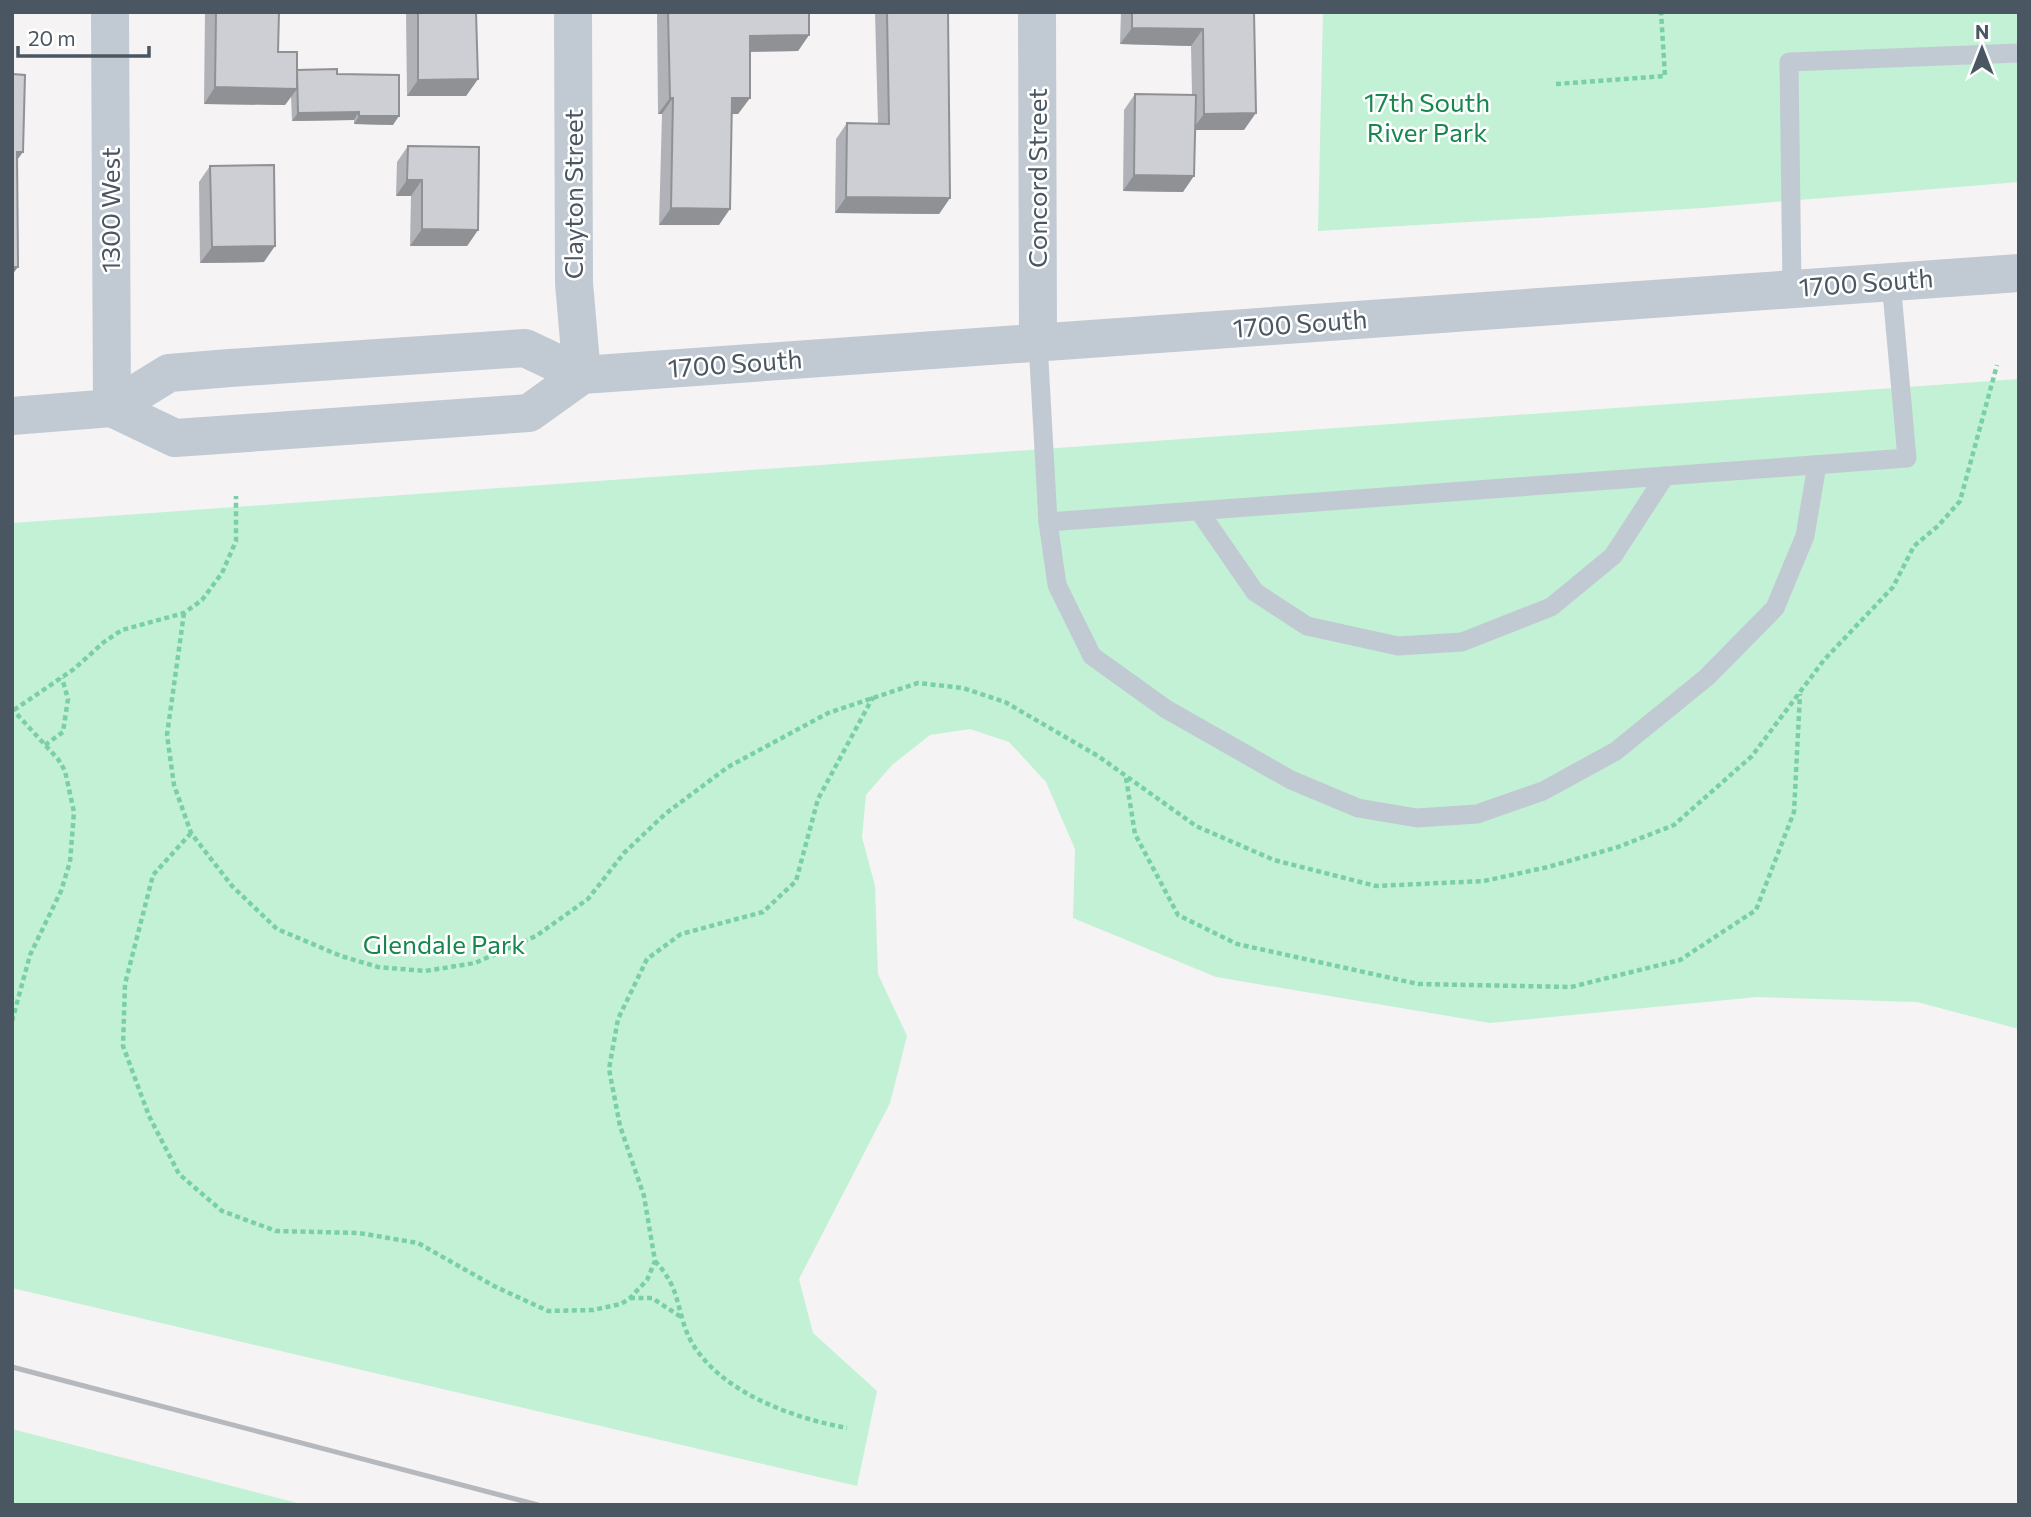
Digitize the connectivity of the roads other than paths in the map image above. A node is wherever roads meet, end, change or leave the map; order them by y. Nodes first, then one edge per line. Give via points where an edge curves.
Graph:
1 (110, 12) edge
2 (573, 12) edge
3 (1037, 12) edge
4 (2019, 53) edge
5 (2019, 273) edge
6 (1891, 281) junction
7 (1792, 288) junction
8 (1038, 343) junction
9 (582, 375) junction
10 (112, 408) junction
11 (12, 416) edge
12 (1817, 465) junction
13 (1665, 476) junction
14 (1199, 510) junction
15 (1048, 522) junction

1 - 10 street, 1300 West
2 - 9 street, Clayton Street via 574,284
3 - 8 street, Concord Street
4 - 7 lane via 1789,62
5 - 6 street, 1700 South
6 - 7 street, 1700 South
6 - 12 lane via 1907,458
7 - 8 street, 1700 South
8 - 9 street, 1700 South
8 - 15 lane
9 - 10 street, 1700 South via 525,348 243,367 169,373
9 - 10 street via 528,413 233,434 175,438
10 - 11 street, 1700 South
12 - 13 lane
12 - 15 lane via 1805,536 1775,608 1707,677 1616,751 1543,790 1477,814 1417,818 1358,808 1291,780 1166,709 1092,656 1057,585
13 - 14 lane
13 - 14 lane via 1613,556 1551,607 1462,642 1398,646 1307,626 1255,592
14 - 15 lane

